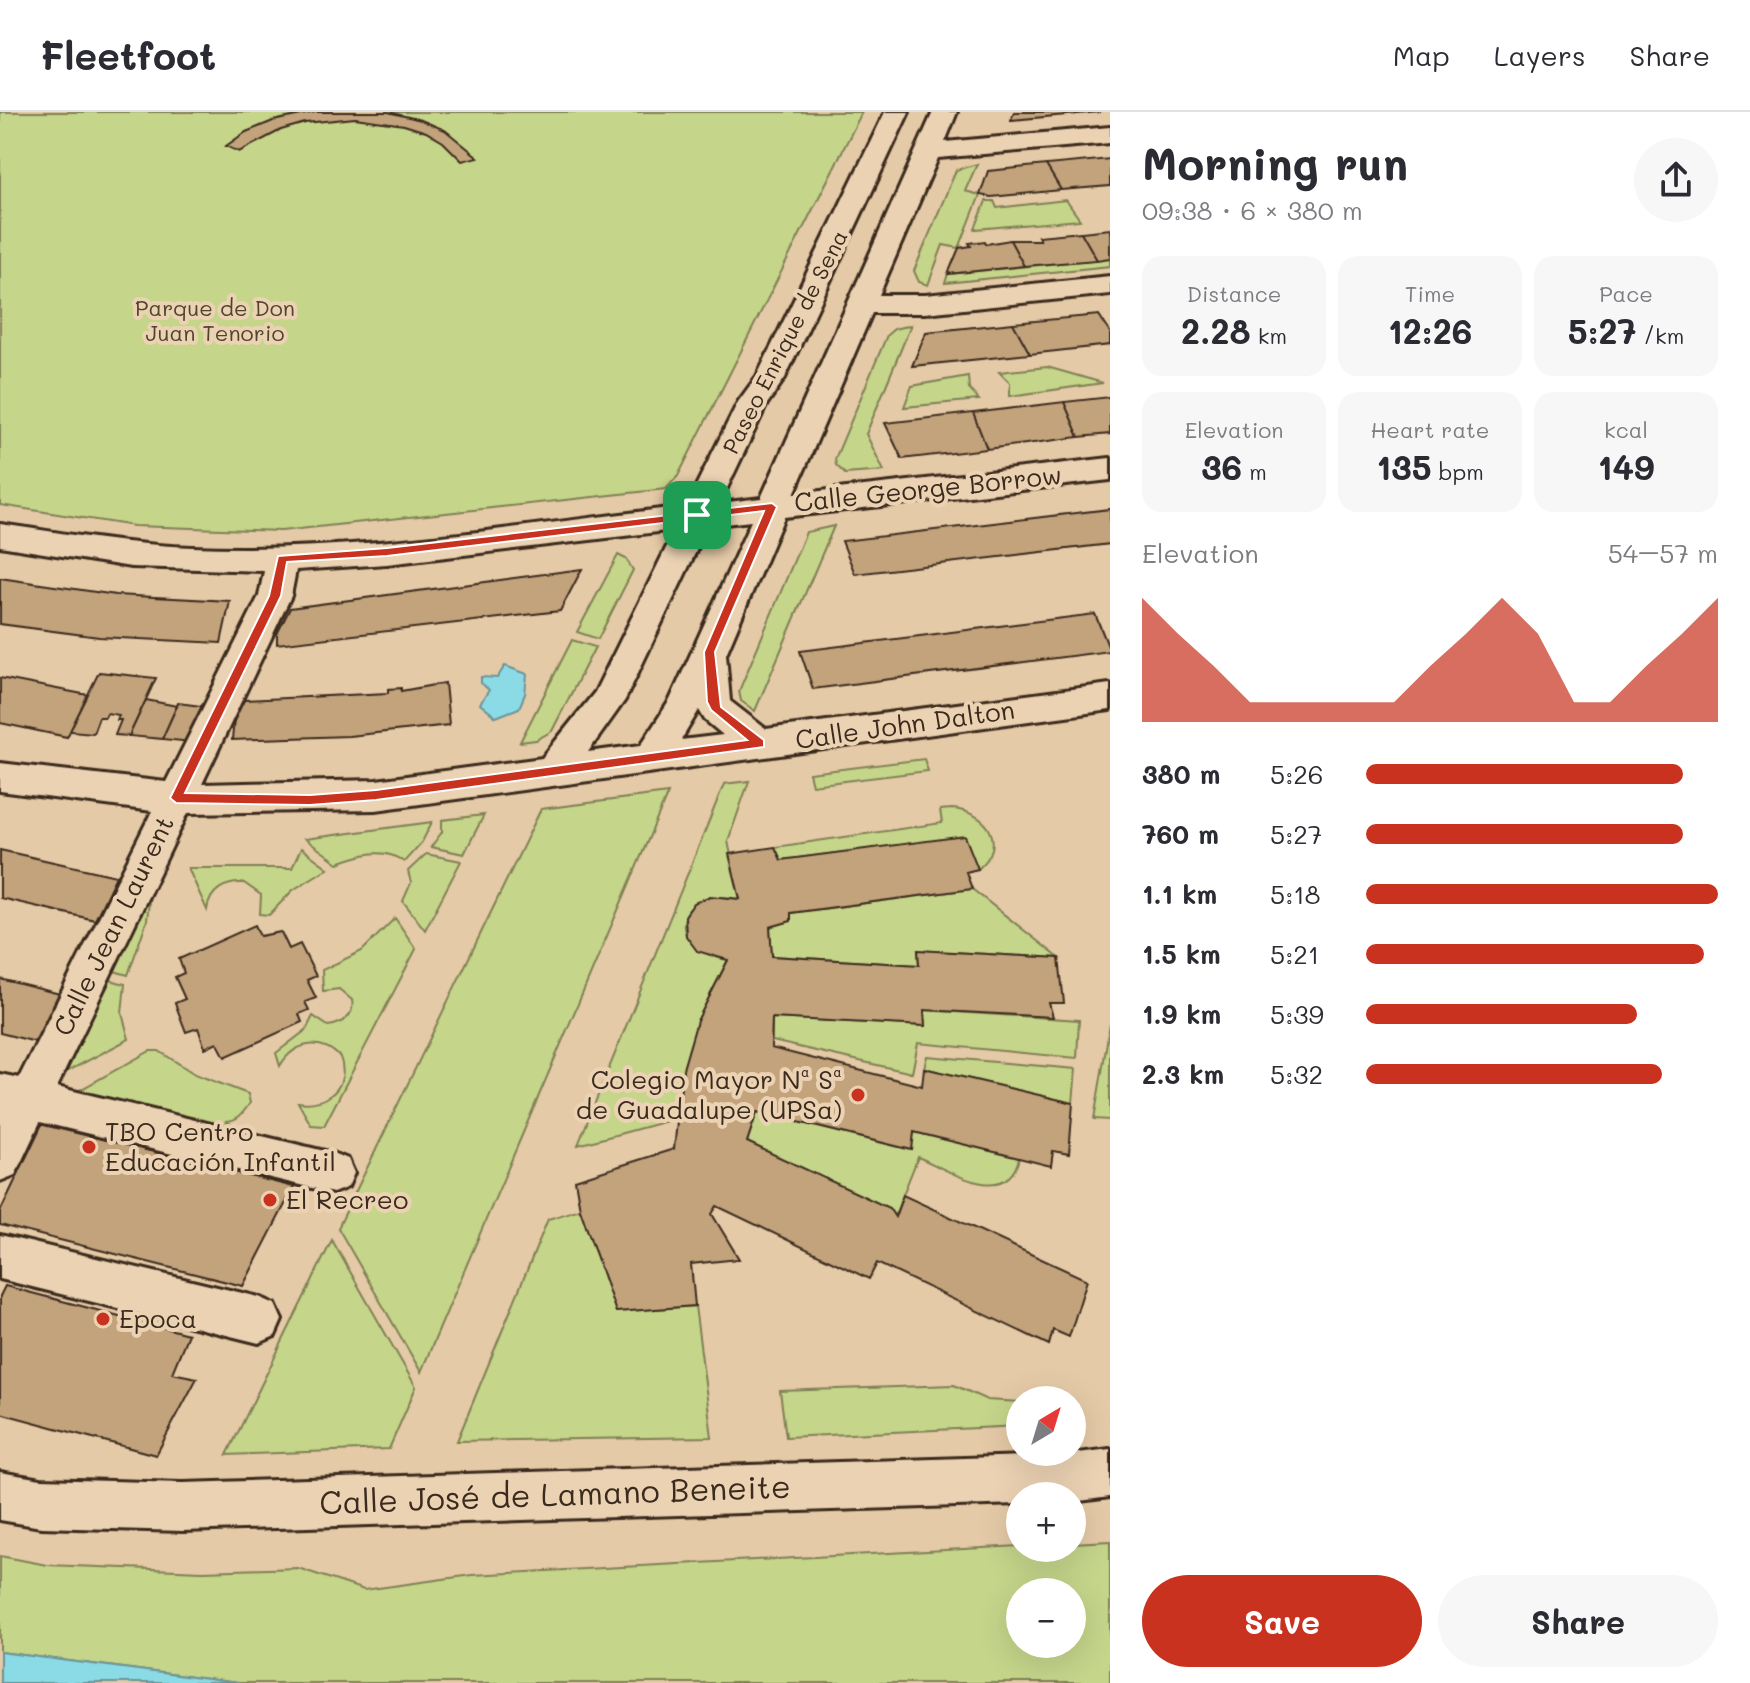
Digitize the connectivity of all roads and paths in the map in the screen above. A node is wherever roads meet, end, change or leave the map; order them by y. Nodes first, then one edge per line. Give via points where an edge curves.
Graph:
1 (897, 112) edge
2 (945, 112) edge
3 (1110, 135) edge
4 (929, 151) junction
5 (1110, 285) edge
6 (861, 304) junction
7 (1110, 469) edge
8 (772, 507) junction
9 (697, 515) junction
10 (0, 535) edge
11 (282, 559) junction
12 (710, 652) junction
13 (1110, 697) edge
14 (608, 700) junction
15 (760, 744) junction
16 (641, 759) junction
17 (553, 771) junction
18 (0, 777) edge
19 (176, 798) junction
20 (15, 1096) edge
21 (0, 1161) edge
22 (333, 1173) dead end
23 (0, 1257) edge
24 (259, 1320) dead end
25 (1110, 1473) edge
26 (0, 1496) edge

1 - 9 street, Paseo Enrique de Sena via 770,378
2 - 4 street, Paseo Enrique de Sena
3 - 4 street
4 - 6 street, Paseo Enrique de Sena
5 - 6 street via 925,304
6 - 8 street, Paseo Enrique de Sena
7 - 8 street, Calle George Borrow
8 - 9 street, Calle George Borrow
8 - 12 street, Paseo Enrique de Sena
9 - 11 street, Calle George Borrow via 387,552
9 - 14 street, Paseo Enrique de Sena
10 - 11 street, Calle George Borrow via 131,555
11 - 19 street, Calle Jean Laurent via 275,596
12 - 15 street, Paseo Enrique de Sena via 717,710
12 - 16 street, Paseo Enrique de Sena via 671,729
13 - 15 street, Calle John Dalton
14 - 16 street via 608,734
14 - 17 street, Paseo Enrique de Sena
15 - 16 street, Calle John Dalton
16 - 17 street, Calle John Dalton
17 - 19 street, Calle John Dalton via 310,800
18 - 19 street, Calle John Dalton
19 - 20 street, Calle Jean Laurent
20 - 21 street, Calle Jean Laurent
20 - 22 street
23 - 24 street
25 - 26 street, Calle José de Lamano Beneite via 1062,1479 183,1507 41,1503

